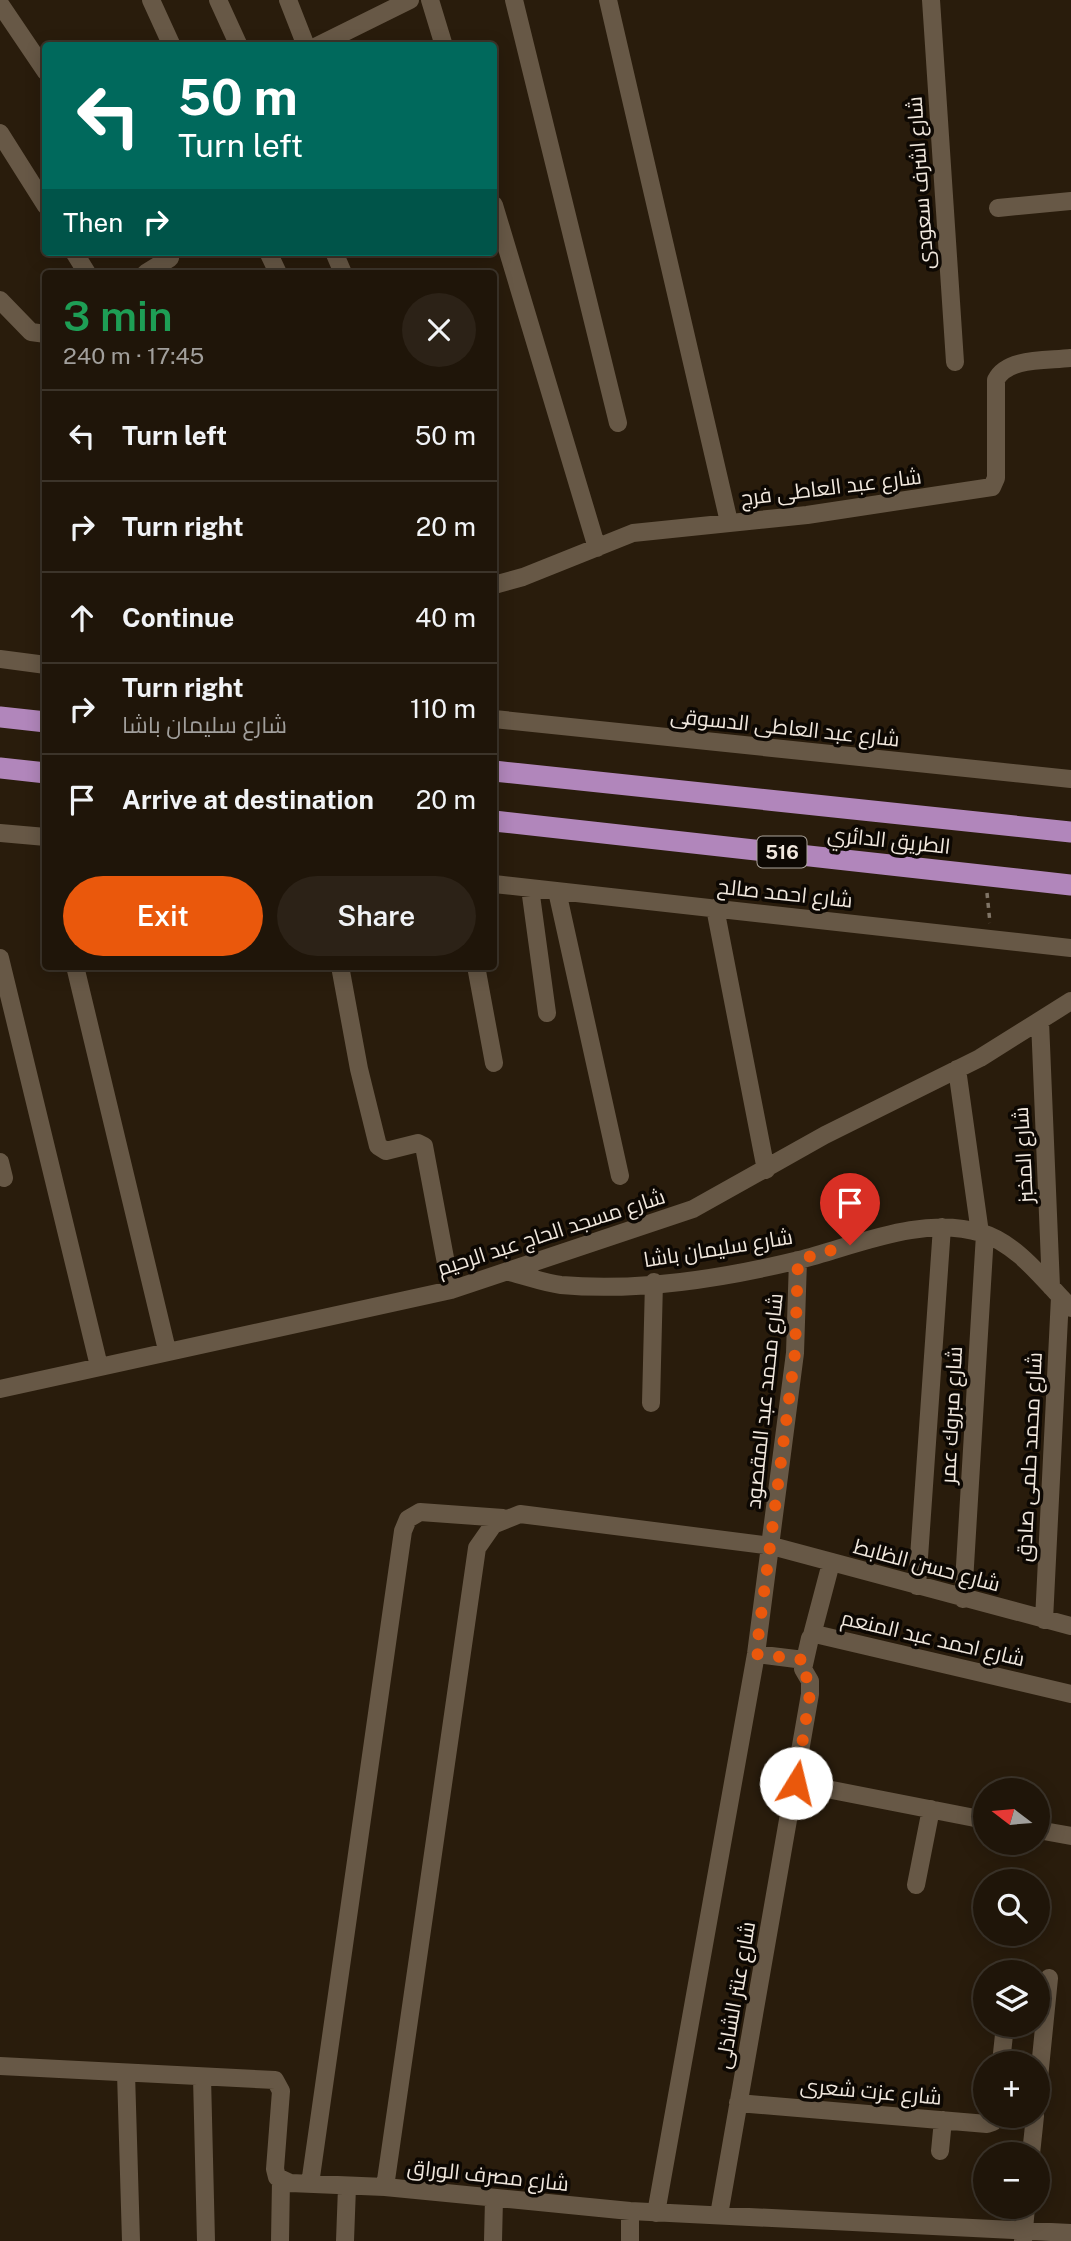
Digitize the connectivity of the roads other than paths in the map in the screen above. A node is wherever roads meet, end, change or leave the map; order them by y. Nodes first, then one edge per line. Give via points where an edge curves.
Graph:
1 (151, 0) edge
2 (218, 0) edge
3 (288, 0) edge
4 (410, 0) edge
5 (430, 0) edge
6 (514, 0) edge
7 (608, 0) edge
8 (931, 0) edge
9 (0, 4) edge
10 (170, 42) edge
11 (237, 42) edge
12 (304, 42) edge
13 (325, 42) edge
14 (443, 42) edge
15 (42, 66) edge
16 (0, 133) edge
17 (42, 200) edge
18 (1071, 201) edge
19 (998, 208) dead end
20 (497, 215) edge
21 (173, 261) edge
22 (153, 270) edge
23 (0, 300) edge
24 (42, 333) edge
25 (1071, 358) edge
26 (955, 362) dead end
27 (618, 423) dead end
28 (729, 522) junction
29 (597, 548) junction
30 (497, 584) edge
31 (0, 659) edge
32 (42, 664) edge
33 (0, 717) edge
34 (497, 719) edge
35 (42, 722) edge
36 (0, 768) edge
37 (497, 771) edge
38 (42, 773) edge
39 (1071, 779) edge
40 (497, 821) edge
41 (1071, 832) edge
42 (0, 833) edge
43 (42, 840) edge
44 (497, 884) edge
45 (1071, 885) edge
46 (530, 888) junction
47 (557, 891) junction
48 (715, 908) junction
49 (1071, 948) edge
50 (0, 958) edge
51 (76, 970) edge
52 (341, 970) edge
53 (477, 970) edge
54 (1071, 1001) edge
55 (547, 1013) dead end
56 (1040, 1021) junction
57 (494, 1063) dead end
58 (957, 1069) junction
59 (766, 1170) junction
60 (620, 1176) dead end
61 (942, 1227) junction
62 (983, 1234) junction
63 (798, 1260) junction
64 (509, 1272) junction
65 (654, 1282) junction
66 (451, 1290) junction
67 (1061, 1297) edge
68 (167, 1350) junction
69 (99, 1366) junction
70 (0, 1389) edge
71 (651, 1403) dead end
72 (503, 1518) junction
73 (772, 1546) junction
74 (831, 1563) junction
75 (917, 1586) junction
76 (963, 1599) junction
77 (1044, 1620) junction
78 (1071, 1626) edge
79 (812, 1635) junction
80 (756, 1654) junction
81 (804, 1660) junction
82 (1071, 1694) edge
83 (796, 1783) junction
84 (931, 1809) junction
85 (973, 1818) edge
86 (1050, 1832) edge
87 (1071, 1836) edge
88 (916, 1885) dead end
89 (0, 2066) edge
90 (126, 2073) junction
91 (202, 2077) junction
92 (738, 2103) junction
93 (943, 2120) junction
94 (973, 2123) edge
95 (940, 2151) dead end
96 (281, 2180) junction
97 (310, 2184) junction
98 (347, 2187) junction
99 (385, 2187) junction
100 (494, 2199) junction
101 (630, 2211) junction
102 (656, 2213) junction
103 (719, 2215) junction
104 (1025, 2219) edge
105 (1071, 2233) edge
106 (1023, 2237) edge
107 (131, 2241) edge
108 (206, 2241) edge
109 (281, 2241) edge
110 (345, 2241) edge
111 (493, 2241) edge
112 (630, 2241) edge

1 - 10 street
2 - 11 street
3 - 12 street
4 - 13 street
5 - 14 street
6 - 27 street
7 - 28 street
8 - 26 street, شارع اشرف سعودى
9 - 15 street
16 - 17 street
18 - 19 street
20 - 29 street
21 - 22 street
23 - 24 street via 31,331
25 - 28 street, شارع عبد العاطى فرج via 1010,365 1001,371 995,394 996,478 992,487
28 - 29 street, شارع عبد العاطى فرج via 633,533
29 - 30 street, شارع عبد العاطى فرج
31 - 32 street
33 - 35 highway
34 - 39 street, شارع عبد العاطى الدسوقى
36 - 38 highway
37 - 41 highway, الطريق الدائري
40 - 45 highway, الطريق الدائري / 516
42 - 43 street
44 - 46 street, شارع احمد صالح
46 - 47 street, شارع احمد صالح
46 - 55 street
47 - 48 street, شارع احمد صالح
47 - 60 street
48 - 49 street, شارع احمد صالح
48 - 59 street
50 - 69 street
51 - 68 street
52 - 66 street via 378,1146 386,1151 418,1143 424,1146
53 - 57 street
54 - 56 street, شارع مسجد الحاج عبد الرحيم
56 - 58 street, شارع مسجد الحاج عبد الرحيم
56 - 67 street, شارع المخبز
58 - 59 street, شارع مسجد الحاج عبد الرحيم
58 - 62 street, شارع مبروك عمر
59 - 64 street, شارع مسجد الحاج عبد الرحيم via 693,1209
61 - 62 street, شارع سليمان باشا
61 - 63 street, شارع سليمان باشا via 876,1238
61 - 75 street
62 - 67 street, شارع سليمان باشا via 1012,1251
62 - 76 street, شارع مبروك عمر
63 - 65 street, شارع سليمان باشا
63 - 73 street, شارع محمد عبد المقصود via 795,1353
64 - 65 street, شارع سليمان باشا via 559,1284
64 - 66 street, شارع مسجد الحاج عبد الرحيم
65 - 71 street
66 - 68 street, شارع مسجد الحاج عبد الرحيم
67 - 77 street, شارع محمد حلمى صادق
68 - 69 street, شارع مسجد الحاج عبد الرحيم
69 - 70 street, شارع مسجد الحاج عبد الرحيم
72 - 73 street, شارع حسن الظابط via 520,1514
72 - 97 street, شارع حسن الظابط via 419,1512 408,1519 403,1531
72 - 99 street via 483,1535 477,1548
73 - 74 street, شارع حسن الظابط
73 - 80 street, شارع محمد عبد المقصود
74 - 75 street, شارع حسن الظابط
74 - 79 street
75 - 76 street, شارع حسن الظابط
76 - 77 street, شارع حسن الظابط
77 - 78 street, شارع حسن الظابط
79 - 81 street, شارع احمد عبد المنعم
79 - 82 street, شارع احمد عبد المنعم
80 - 81 street
80 - 102 street, شارع محمد عبد المقصود
81 - 83 street, شارع احمد عبد المنعم via 811,1687
83 - 84 street
83 - 92 street, شارع عنتر الشاذلى
84 - 85 street
84 - 88 street
86 - 87 street
89 - 90 street
90 - 91 street
90 - 107 street
91 - 96 street via 279,2083 275,2169
91 - 108 street
92 - 93 street, شارع عزت شعرى
92 - 103 street, شارع عنتر الشاذلى
93 - 94 street, شارع عزت شعرى
93 - 95 street
96 - 97 street, شارع مصرف الوراق
96 - 109 street
97 - 98 street, شارع مصرف الوراق
98 - 99 street, شارع مصرف الوراق
98 - 110 street
99 - 100 street, شارع مصرف الوراق
100 - 101 street, شارع مصرف الوراق
100 - 111 street
101 - 102 street, شارع مصرف الوراق
101 - 112 street
102 - 103 street, شارع مصرف الوراق
103 - 106 street, شارع مصرف الوراق
104 - 106 street
105 - 106 street, شارع مصرف الوراق

